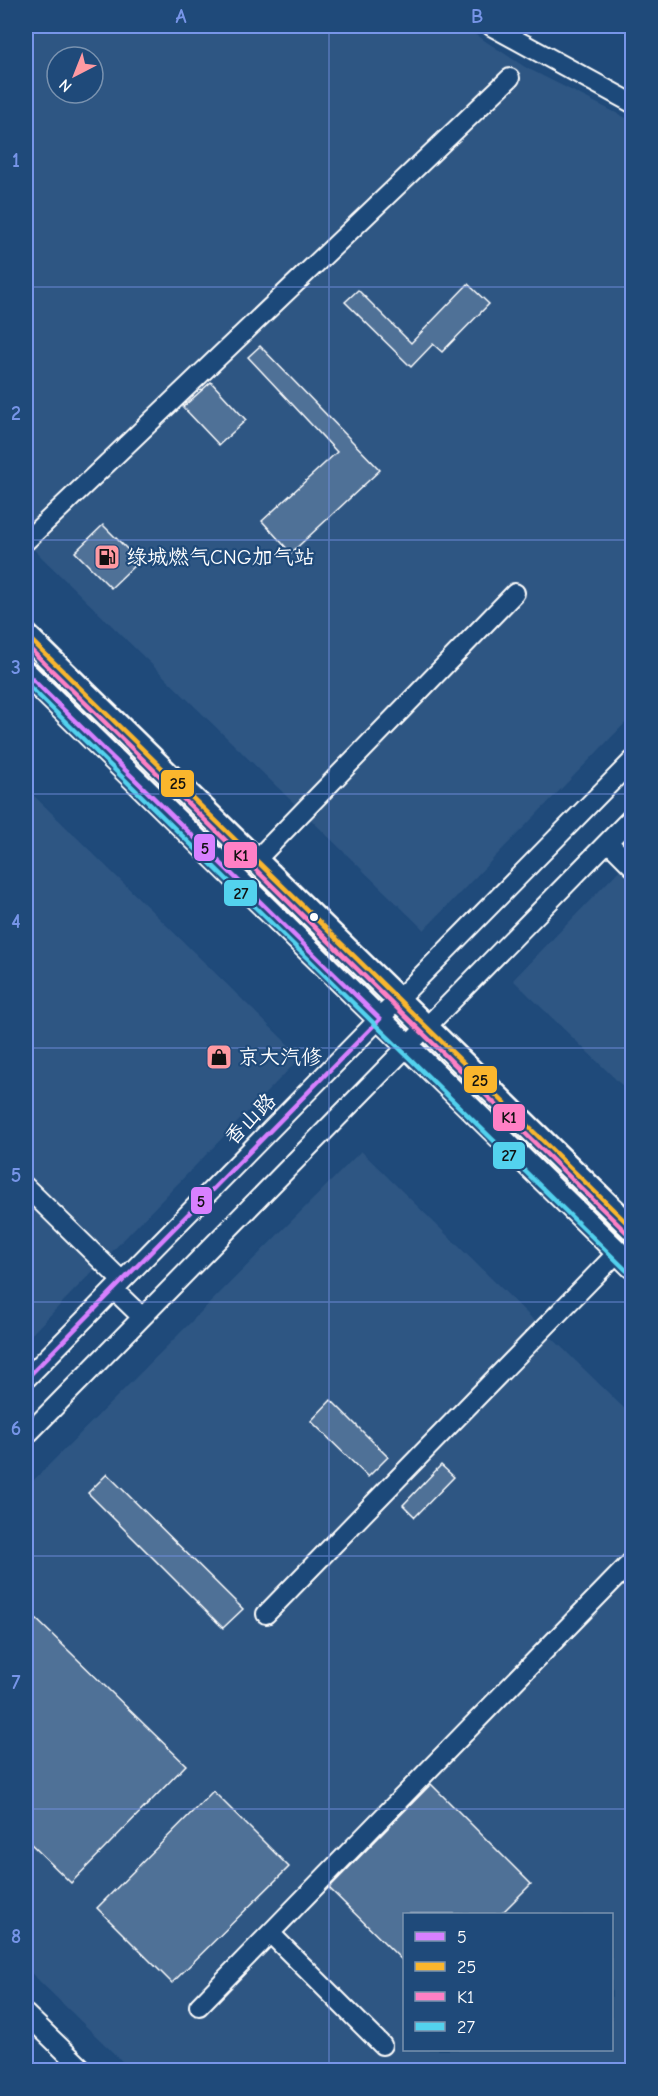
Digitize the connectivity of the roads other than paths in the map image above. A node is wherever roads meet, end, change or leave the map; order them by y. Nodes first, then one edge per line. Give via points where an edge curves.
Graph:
1 (491, 26) edge
2 (510, 78) dead end
3 (633, 103) edge
4 (26, 541) edge
5 (515, 593) dead end
6 (26, 635) edge
7 (26, 673) edge
8 (633, 761) edge
9 (633, 817) edge
10 (609, 842) junction
11 (256, 860) junction
12 (633, 866) edge
13 (399, 999) junction
14 (381, 1018) junction
15 (428, 1027) junction
16 (409, 1046) junction
17 (26, 1187) edge
18 (633, 1228) edge
19 (626, 1259) edge
20 (118, 1286) junction
21 (142, 1317) junction
22 (26, 1379) edge
23 (26, 1436) edge
24 (633, 1561) edge
25 (266, 1614) dead end
26 (270, 1933) junction
27 (199, 2006) dead end
28 (26, 2014) edge
29 (382, 2045) dead end
30 (84, 2070) edge

1 - 3 street
2 - 4 street
5 - 11 street
6 - 11 main road
7 - 14 main road
8 - 13 street, 香山路
9 - 10 street
10 - 12 street
10 - 15 street
11 - 13 main road
13 - 14 street, 香山路
13 - 15 main road
14 - 16 main road
14 - 20 street, 香山路
15 - 16 street
15 - 18 main road
16 - 19 main road
16 - 21 street
17 - 20 street
19 - 25 street
20 - 21 street
20 - 22 street, 香山路
21 - 23 street
24 - 26 street
26 - 27 street
26 - 29 street
28 - 30 street

